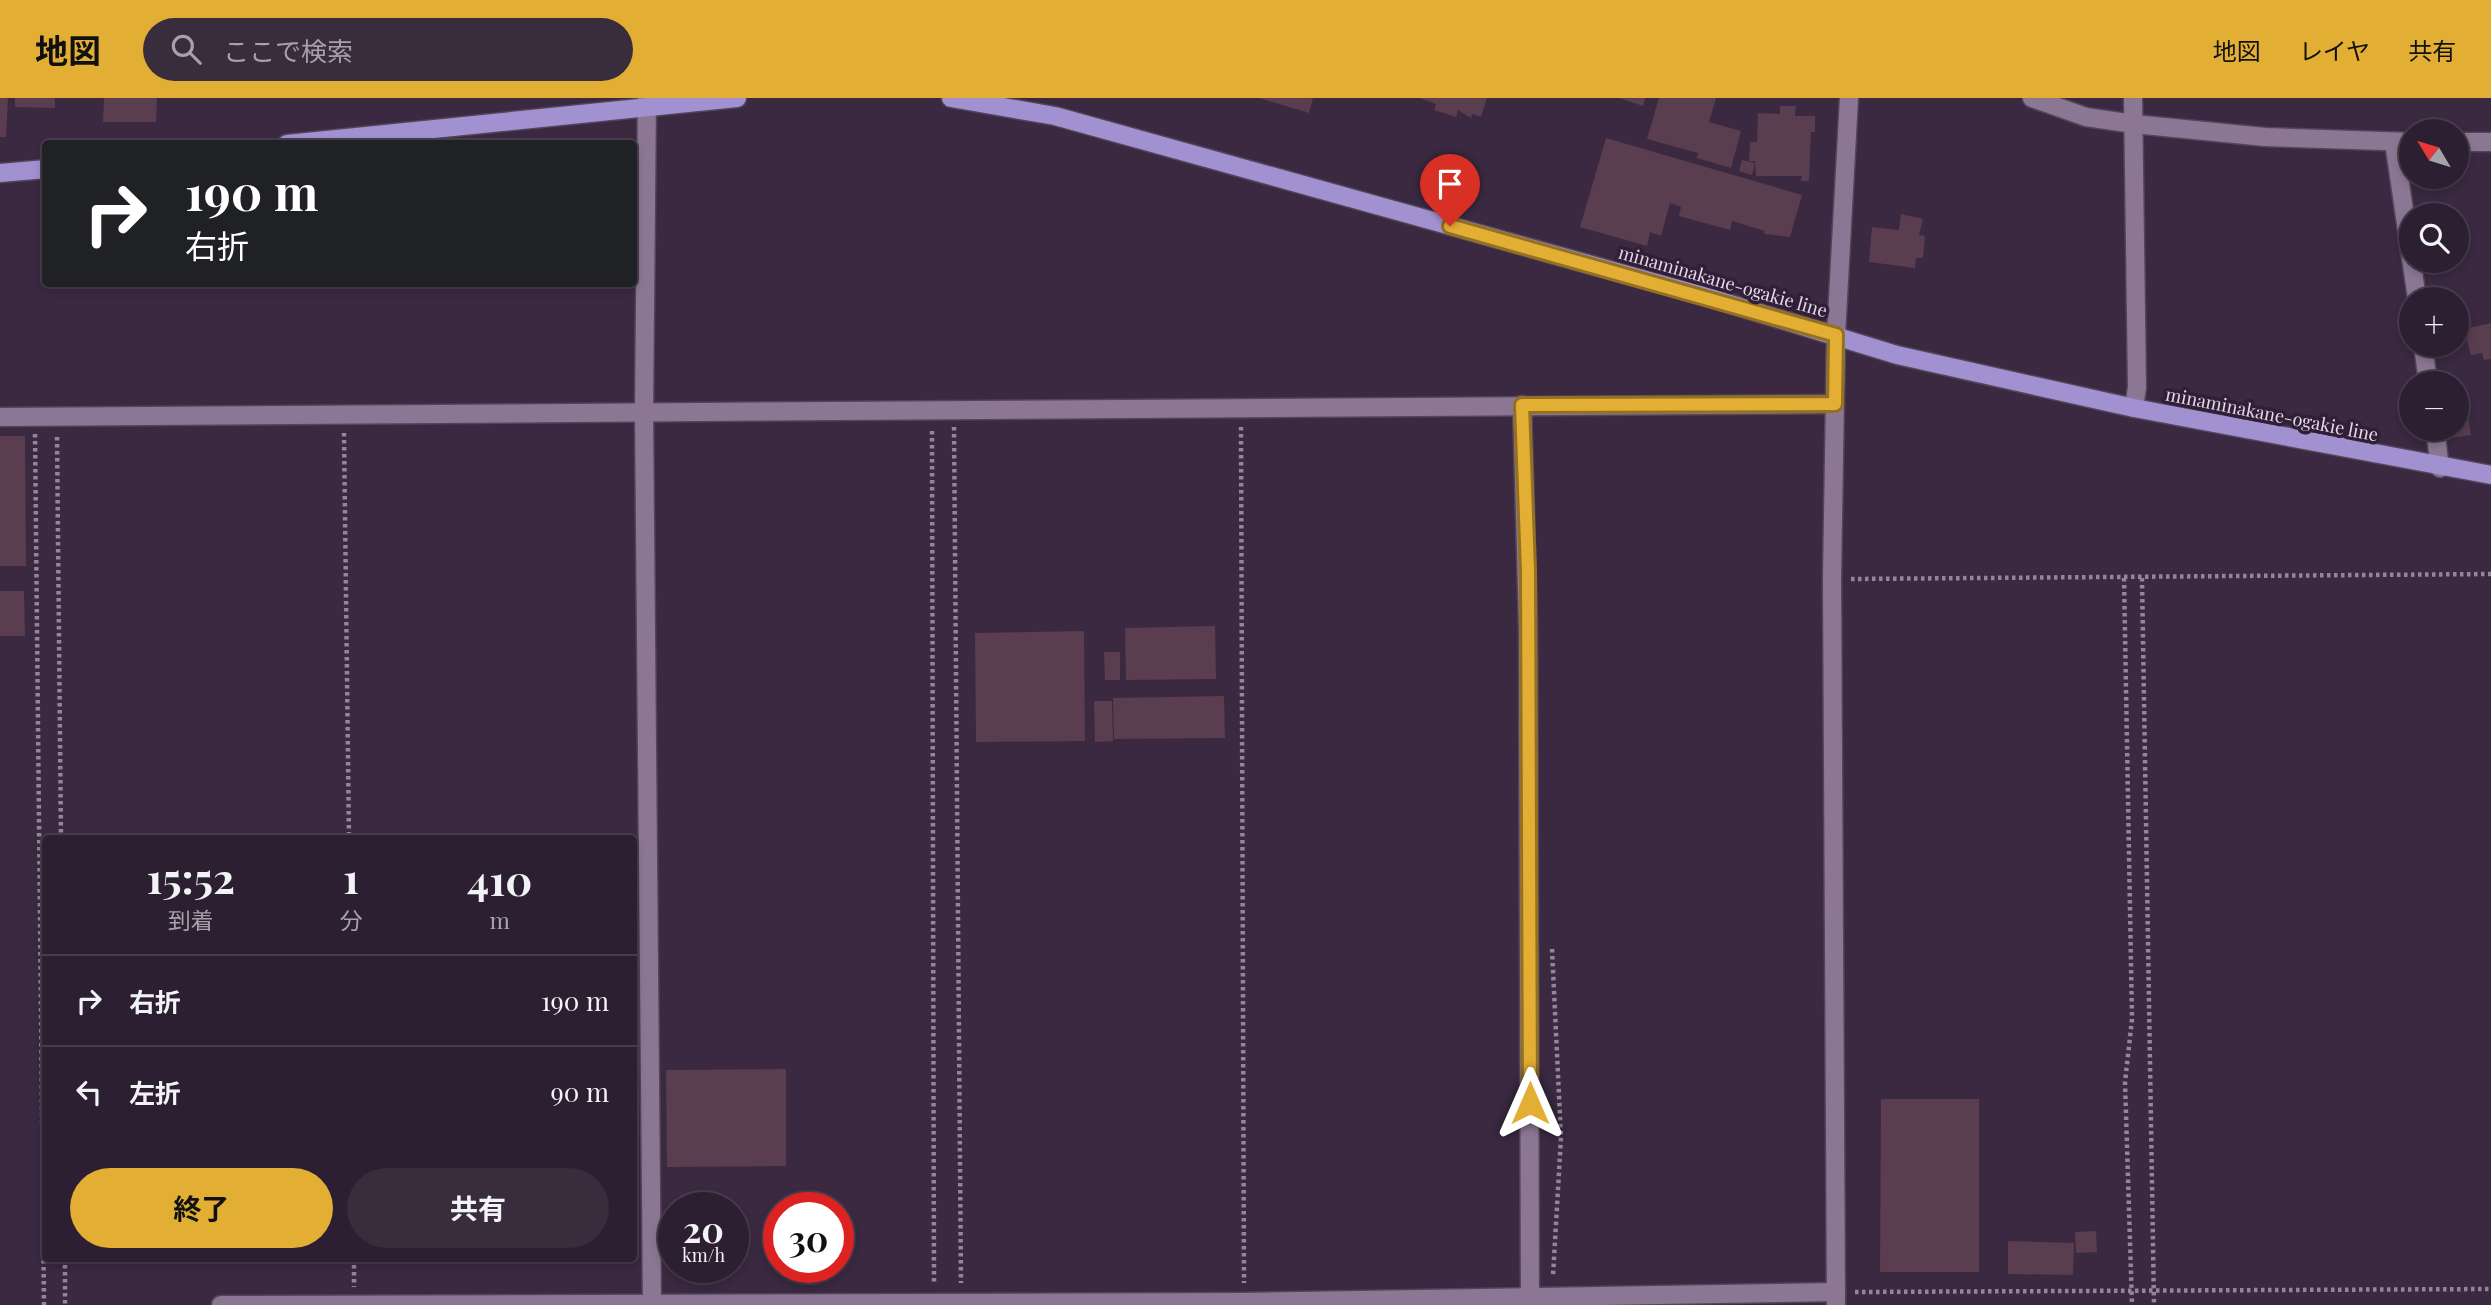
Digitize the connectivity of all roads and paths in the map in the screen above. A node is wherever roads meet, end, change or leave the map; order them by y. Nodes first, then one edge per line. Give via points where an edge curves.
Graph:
1 (737, 98) edge
2 (951, 98) edge
3 (1849, 98) edge
4 (2032, 98) edge
5 (2133, 98) edge
6 (646, 102) edge
7 (2134, 124) junction
8 (321, 140) edge
9 (2399, 142) edge
10 (2469, 142) edge
11 (2491, 142) edge
12 (42, 169) edge
13 (0, 173) edge
14 (2407, 189) edge
15 (2416, 287) edge
16 (1836, 335) junction
17 (1835, 404) junction
18 (1522, 405) junction
19 (2134, 408) junction
20 (1241, 409) junction
21 (932, 411) junction
22 (954, 411) junction
23 (644, 412) junction
24 (344, 415) junction
25 (57, 416) junction
26 (0, 417) edge
27 (34, 417) junction
28 (2437, 441) edge
29 (2440, 468) junction
30 (2491, 475) edge
31 (2491, 574) edge
32 (2124, 578) junction
33 (2141, 578) junction
34 (1832, 579) junction
35 (61, 835) edge
36 (349, 835) edge
37 (42, 1127) edge
38 (44, 1262) edge
39 (65, 1262) edge
40 (2491, 1289) edge
41 (2132, 1291) junction
42 (2154, 1291) junction
43 (1836, 1298) edge
44 (1244, 1302) junction
45 (1530, 1302) edge
46 (652, 1303) edge
47 (934, 1303) edge
48 (961, 1303) edge
49 (44, 1305) edge
50 (65, 1305) edge
51 (220, 1305) edge
52 (2132, 1305) edge
53 (2154, 1305) edge

1 - 6 main road
2 - 16 main road, minaminakane-ogakie line via 1055,116
3 - 16 street
4 - 7 street via 2087,117
5 - 7 street
6 - 8 main road
6 - 23 street
7 - 9 street via 2265,137
7 - 19 street
10 - 11 street
12 - 13 main road
14 - 15 street
16 - 17 street
16 - 19 main road, minaminakane-ogakie line via 1897,355
17 - 18 street
17 - 34 street
18 - 20 street
18 - 45 street via 1528,653
19 - 29 main road, minaminakane-ogakie line
20 - 22 street
20 - 44 path
21 - 22 street
21 - 23 street
21 - 47 path
22 - 48 path
23 - 24 street
23 - 46 street
24 - 25 street
24 - 36 path
25 - 27 street
25 - 35 path
26 - 27 street
27 - 37 path
28 - 29 street
29 - 30 main road, minaminakane-ogakie line
31 - 33 path
32 - 33 path
32 - 34 path
32 - 41 path via 2132,1019 2125,1082
33 - 42 path
34 - 43 street
38 - 49 path
39 - 50 path
40 - 42 path
41 - 42 path
41 - 43 path
41 - 52 path
42 - 53 path
43 - 45 street
44 - 45 street
44 - 48 street
46 - 47 street
46 - 51 street
47 - 48 street

